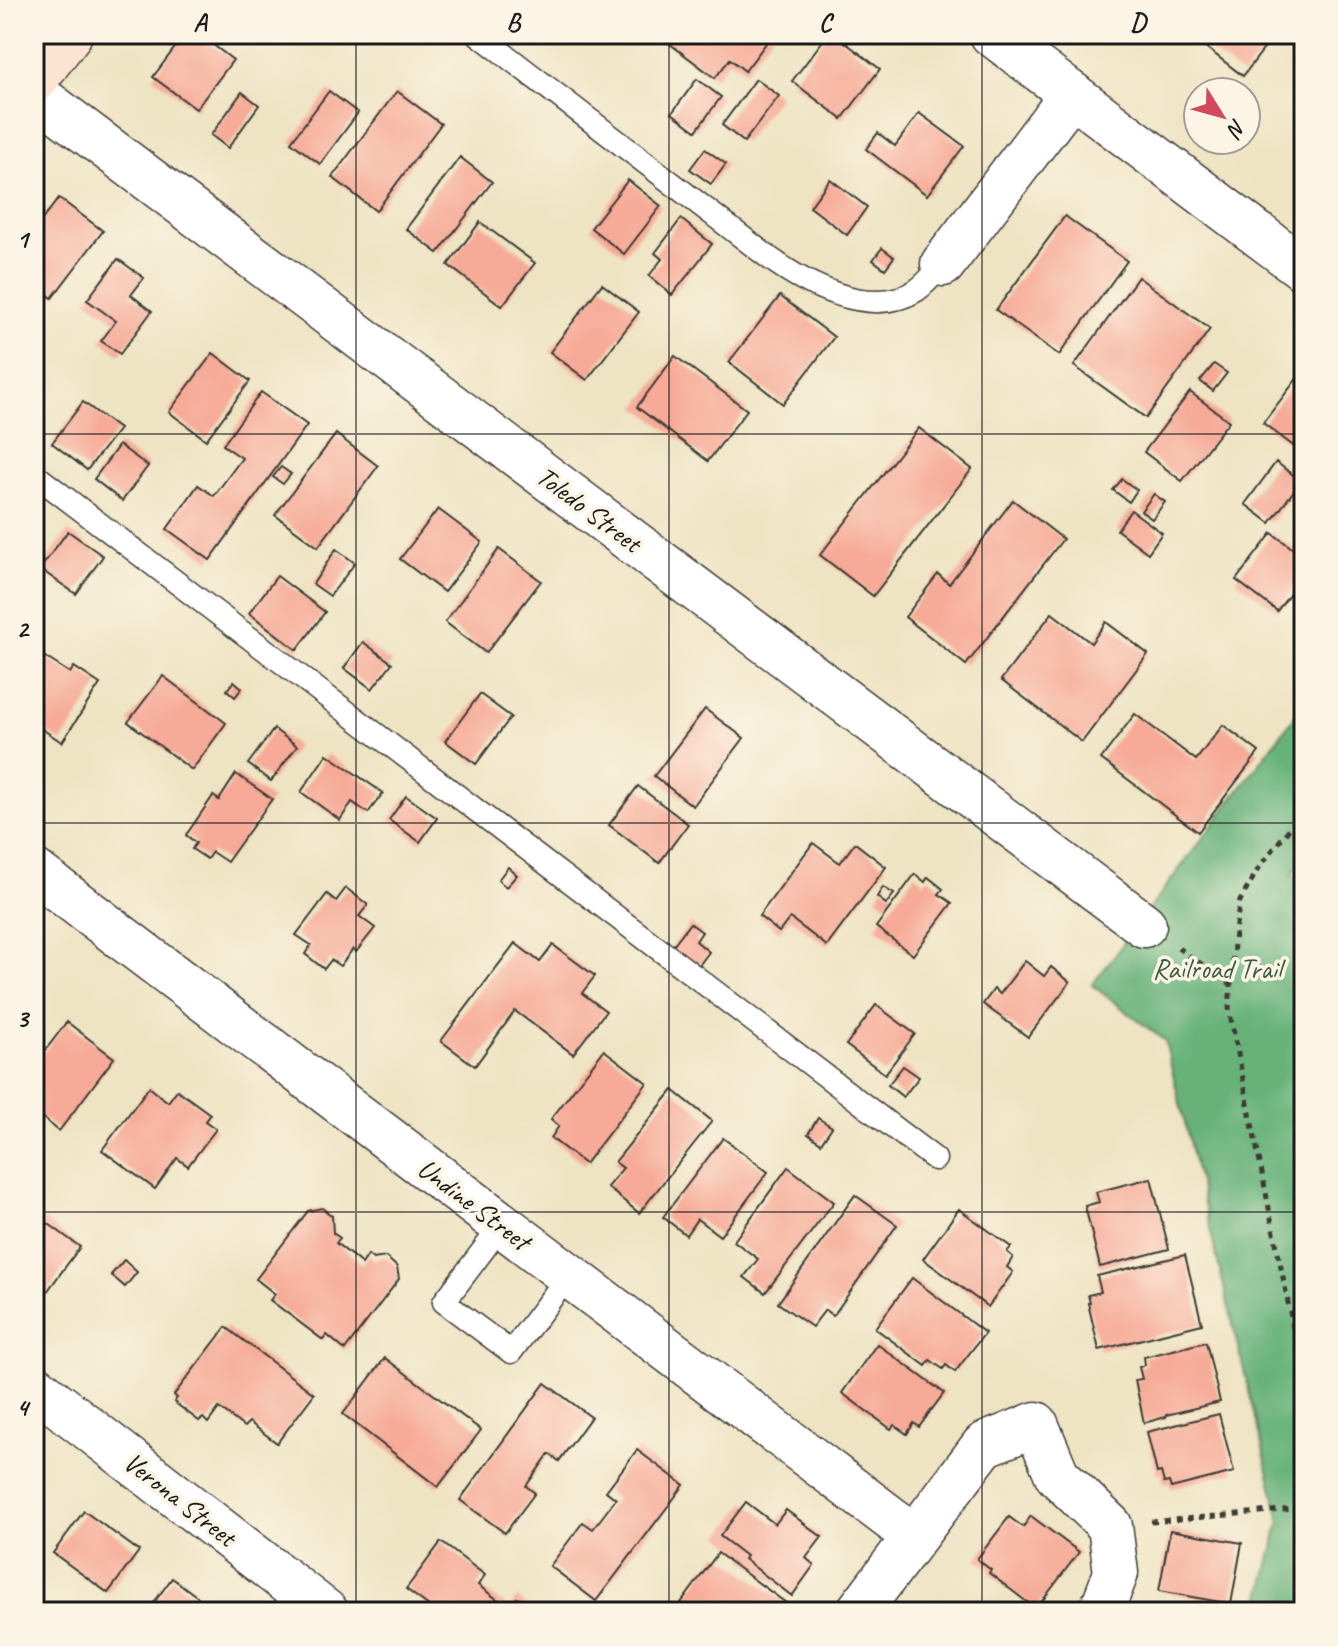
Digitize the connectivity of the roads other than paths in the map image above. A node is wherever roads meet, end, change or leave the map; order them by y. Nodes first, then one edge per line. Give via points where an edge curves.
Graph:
1 (70, 34) edge
2 (478, 34) edge
3 (992, 34) edge
4 (34, 81) edge
5 (34, 93) edge
6 (1072, 94) junction
7 (943, 264) joint
8 (1304, 269) edge
9 (34, 474) edge
10 (34, 871) edge
11 (1144, 925) road end
12 (935, 1159) dead end
13 (502, 1225) junction
14 (569, 1275) junction
15 (34, 1386) edge
16 (914, 1536) junction
17 (326, 1612) edge
18 (858, 1612) edge
19 (1101, 1612) edge

1 - 4 main road
2 - 7 lane via 798,277 835,293 887,301 918,289
3 - 6 street
5 - 11 street, Toledo Street
6 - 7 street
6 - 8 street
9 - 12 lane
10 - 13 street, Undine Street
13 - 14 street, Undine Street
13 - 14 lane via 444,1302 511,1352
14 - 16 street, Undine Street
15 - 17 street, Verona Street
16 - 18 street
16 - 19 street via 984,1445 1036,1424 1057,1475 1110,1526 1116,1573

